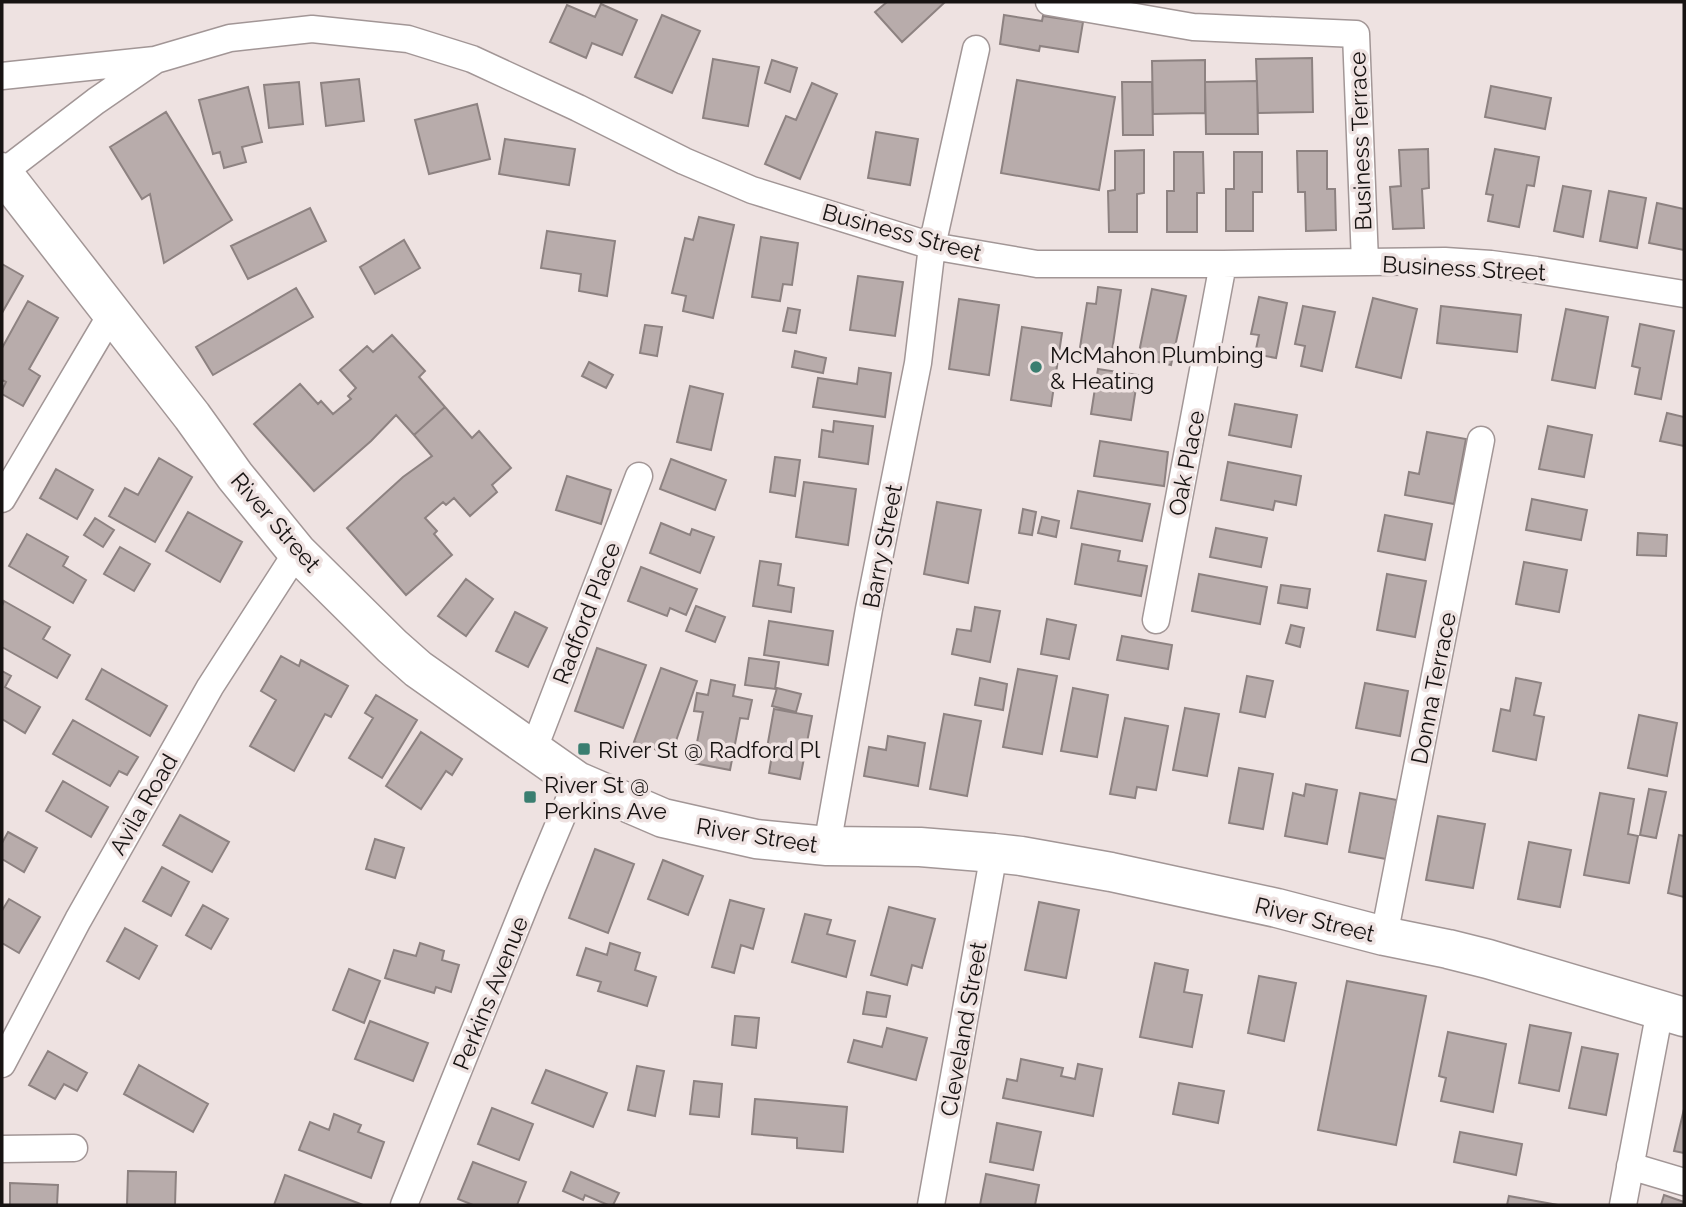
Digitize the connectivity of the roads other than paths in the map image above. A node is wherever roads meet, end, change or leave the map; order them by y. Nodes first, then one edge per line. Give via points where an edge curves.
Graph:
1 (1049, 2) edge
2 (976, 49) dead end
3 (155, 60) junction
4 (2, 76) edge
5 (2, 173) edge
6 (932, 246) junction
7 (1365, 262) junction
8 (1223, 264) junction
9 (1684, 295) edge
10 (112, 313) junction
11 (1481, 440) dead end
12 (639, 476) dead end
13 (2, 499) edge
14 (297, 552) junction
15 (1156, 620) dead end
16 (533, 751) junction
17 (577, 781) junction
18 (827, 846) junction
19 (993, 853) junction
20 (1384, 936) junction
21 (1672, 1014) edge
22 (2, 1064) edge
23 (74, 1148) dead end
24 (2, 1149) edge
25 (1630, 1166) junction
26 (1684, 1182) edge
27 (404, 1205) edge
28 (931, 1205) edge
29 (1623, 1205) edge

1 - 7 street, Business Terrace via 1193,27 1356,34
2 - 6 street
3 - 4 street, Business Street
3 - 5 street, Business Street
3 - 6 street, Business Street via 230,38 312,29 408,39 472,59 752,190
5 - 10 main road, River Street
6 - 8 street, Business Street via 1037,264
6 - 18 street, Barry Street via 918,363
7 - 8 street, Business Street
7 - 9 street, Business Street via 1491,264
8 - 15 street, Oak Place
10 - 13 street
10 - 14 main road, River Street
11 - 20 street, Donna Terrace
12 - 16 street, Radford Place
14 - 16 main road, River Street via 418,669
14 - 22 street, Avila Road via 210,687
16 - 17 main road, River Street
17 - 18 main road, River Street via 663,818 757,839
17 - 27 street, Perkins Avenue
18 - 19 main road, River Street
19 - 20 main road, River Street via 1111,872
19 - 28 street, Cleveland Street
20 - 21 main road, River Street via 1488,959
21 - 25 street
23 - 24 street
25 - 26 street
25 - 29 street

